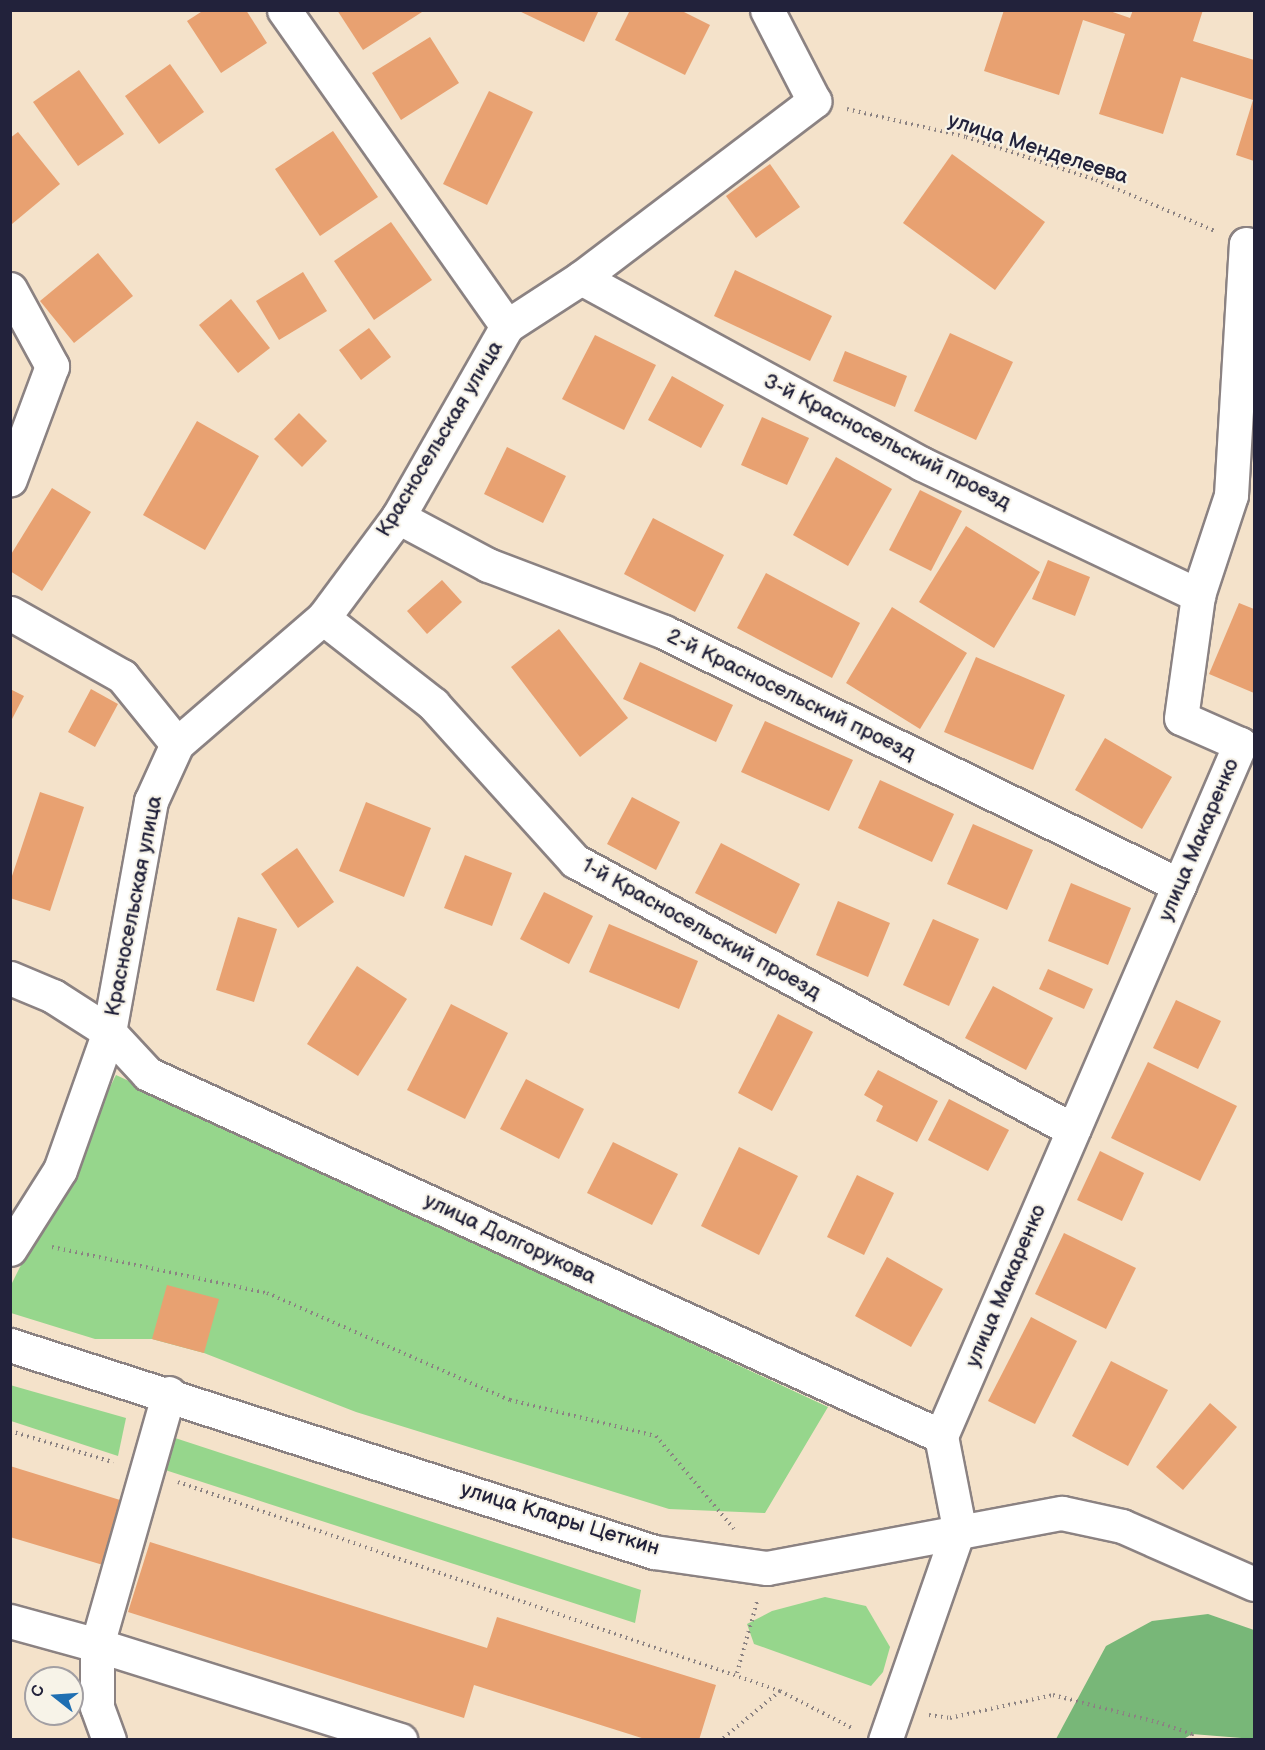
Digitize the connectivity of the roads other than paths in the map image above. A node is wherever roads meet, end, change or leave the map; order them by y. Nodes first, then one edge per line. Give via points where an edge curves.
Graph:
1 (284, 10) edge
2 (767, 10) edge
3 (1250, 245) edge
4 (581, 278) junction
5 (10, 289) edge
6 (507, 326) junction
7 (10, 479) edge
8 (1243, 499) edge
9 (398, 518) junction
10 (1198, 595) junction
11 (10, 613) edge
12 (322, 618) junction
13 (177, 744) junction
14 (1179, 885) junction
15 (10, 978) edge
16 (109, 1032) junction
17 (1073, 1130) junction
18 (13, 1244) edge
19 (10, 1345) edge
20 (169, 1393) junction
21 (941, 1436) junction
22 (959, 1528) junction
23 (1254, 1584) edge
24 (10, 1621) edge
25 (97, 1645) junction
26 (882, 1728) edge
27 (109, 1740) edge
28 (401, 1740) edge

1 - 6 street
2 - 4 street, Красносельская улица via 814,101
3 - 8 street, улица Макаренко
4 - 6 street, Красносельская улица
4 - 10 street, 3-й Красносельский проезд via 922,464
5 - 7 street via 52,366
6 - 9 street, Красносельская улица
8 - 10 street, улица Макаренко
9 - 12 street, Красносельская улица
9 - 14 street, 2-й Красносельский проезд via 488,565 664,632
10 - 14 street, улица Макаренко via 1182,718 1240,744
11 - 13 street via 122,676
12 - 13 street, Красносельская улица
12 - 17 street, 1-й Красносельский проезд via 433,704 575,861
13 - 16 street, Красносельская улица via 150,801
14 - 17 street, улица Макаренко
15 - 16 street, улица Долгорукова via 53,996
16 - 18 street, Красносельская улица via 60,1170
16 - 21 street, улица Долгорукова via 148,1074
17 - 21 street, улица Макаренко
19 - 20 street, улица Клары Цеткин
20 - 22 street, улица Клары Цеткин via 654,1552 767,1568
20 - 25 street
21 - 22 street
22 - 23 street, улица Клары Цеткин via 1062,1513 1122,1526
22 - 26 street
24 - 25 street
25 - 27 street via 97,1707
25 - 28 street

